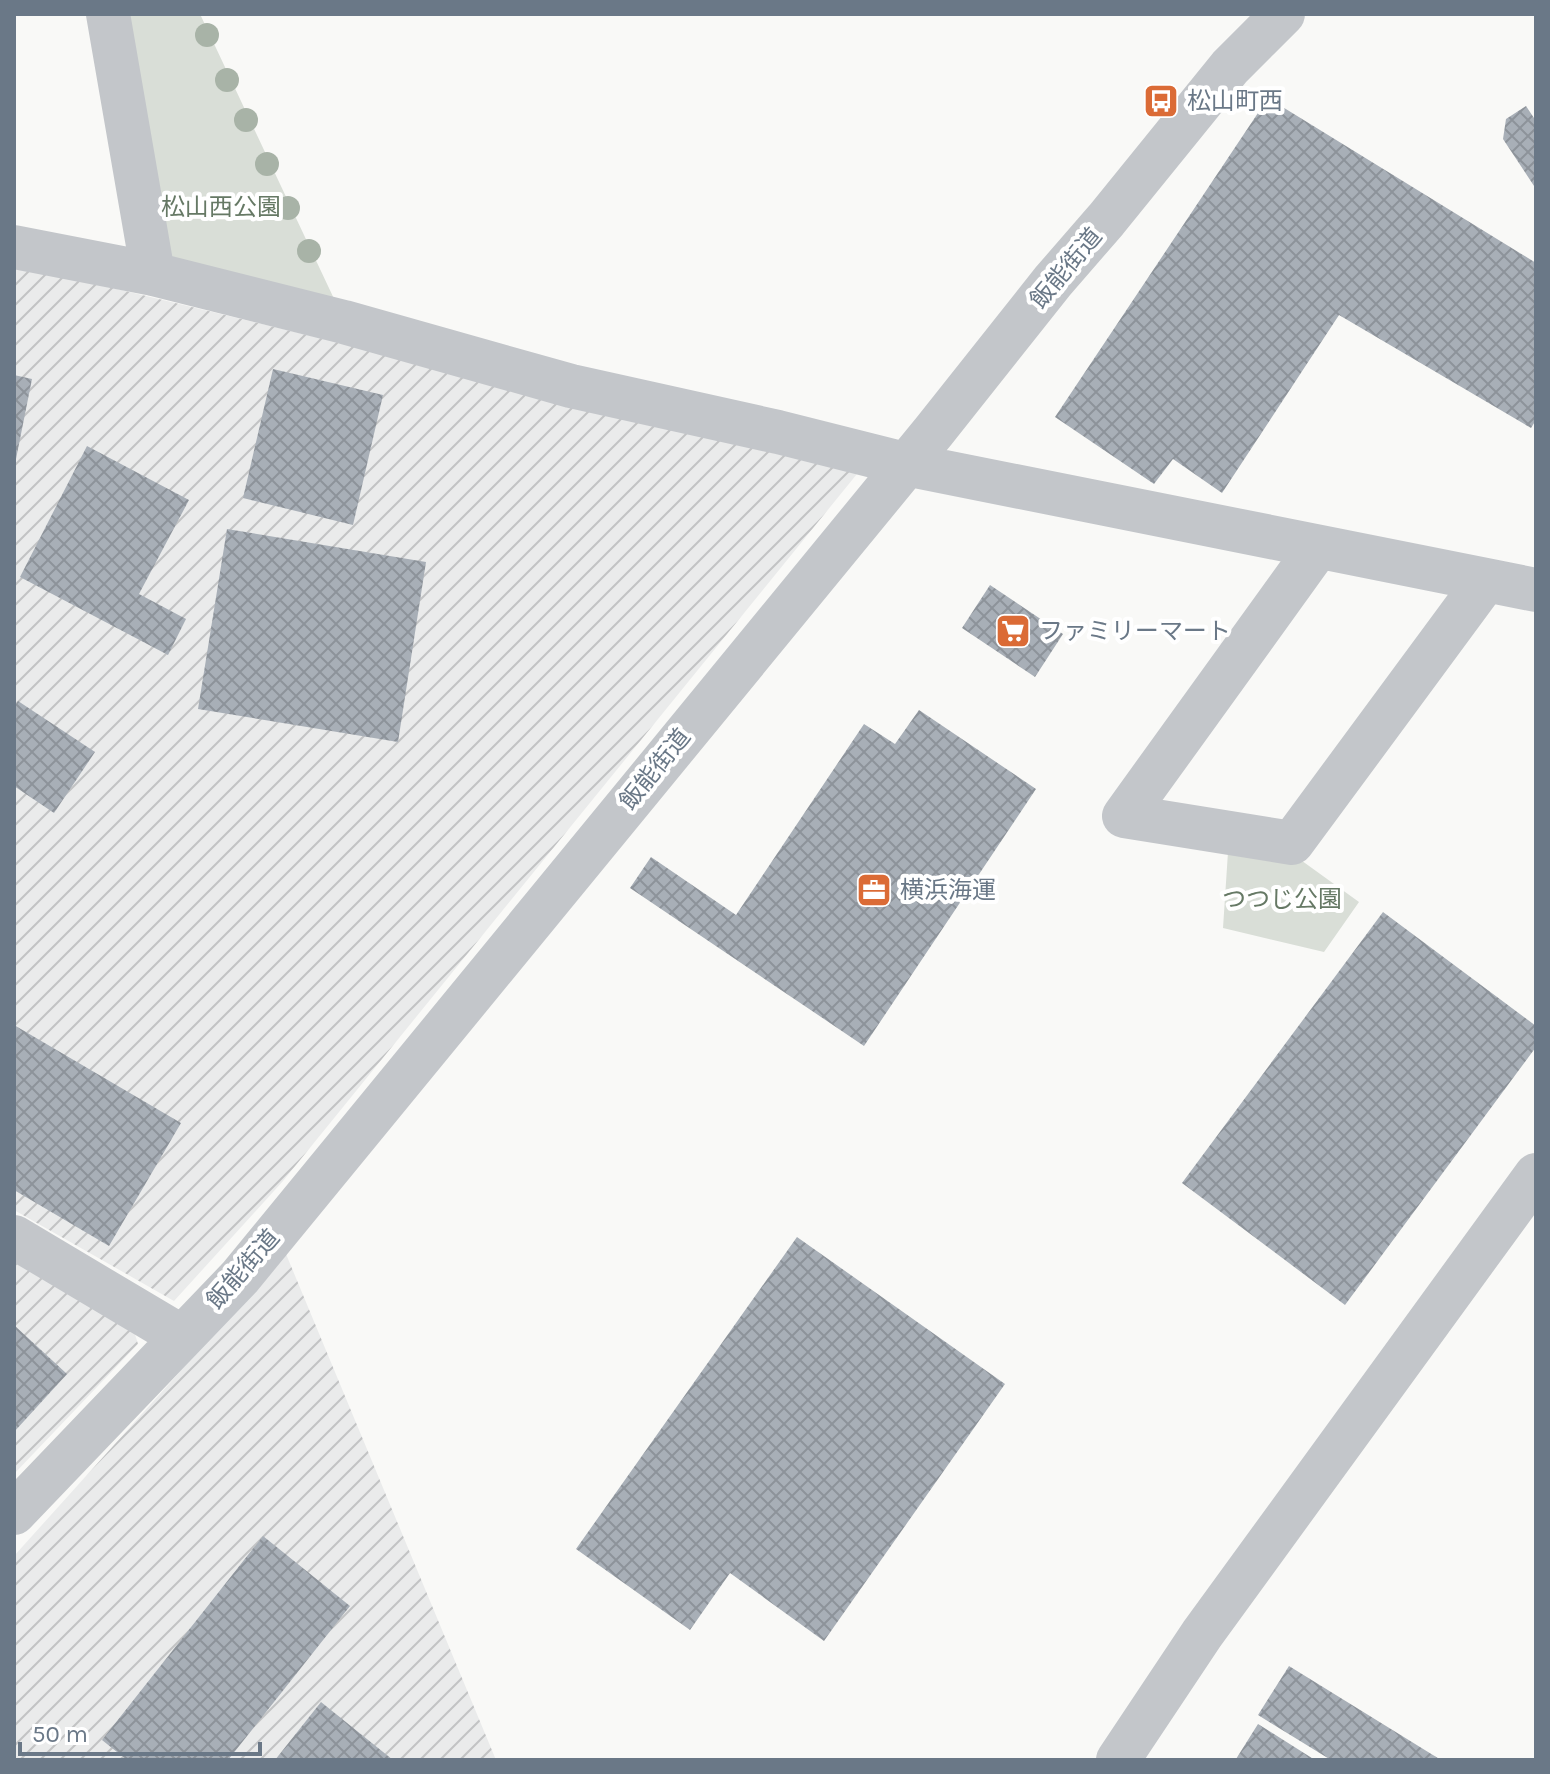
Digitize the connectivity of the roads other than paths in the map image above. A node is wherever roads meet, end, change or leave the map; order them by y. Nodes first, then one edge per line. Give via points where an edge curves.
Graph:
1 (108, 14) edge
2 (1283, 14) edge
3 (14, 247) edge
4 (153, 274) junction
5 (905, 464) junction
6 (1318, 547) junction
7 (1486, 580) junction
8 (1536, 590) edge
9 (1536, 1175) edge
10 (14, 1237) edge
11 (182, 1337) junction
12 (14, 1513) edge
13 (1118, 1760) edge

1 - 4 street
2 - 5 street, 飯能街道 via 1230,67
3 - 4 street
4 - 5 street via 571,386
5 - 6 street
5 - 11 street, 飯能街道 via 240,1277
6 - 7 street
6 - 7 street via 1124,816 1292,843
7 - 8 street
9 - 13 street via 1202,1634
10 - 11 street
11 - 12 street, 飯能街道

